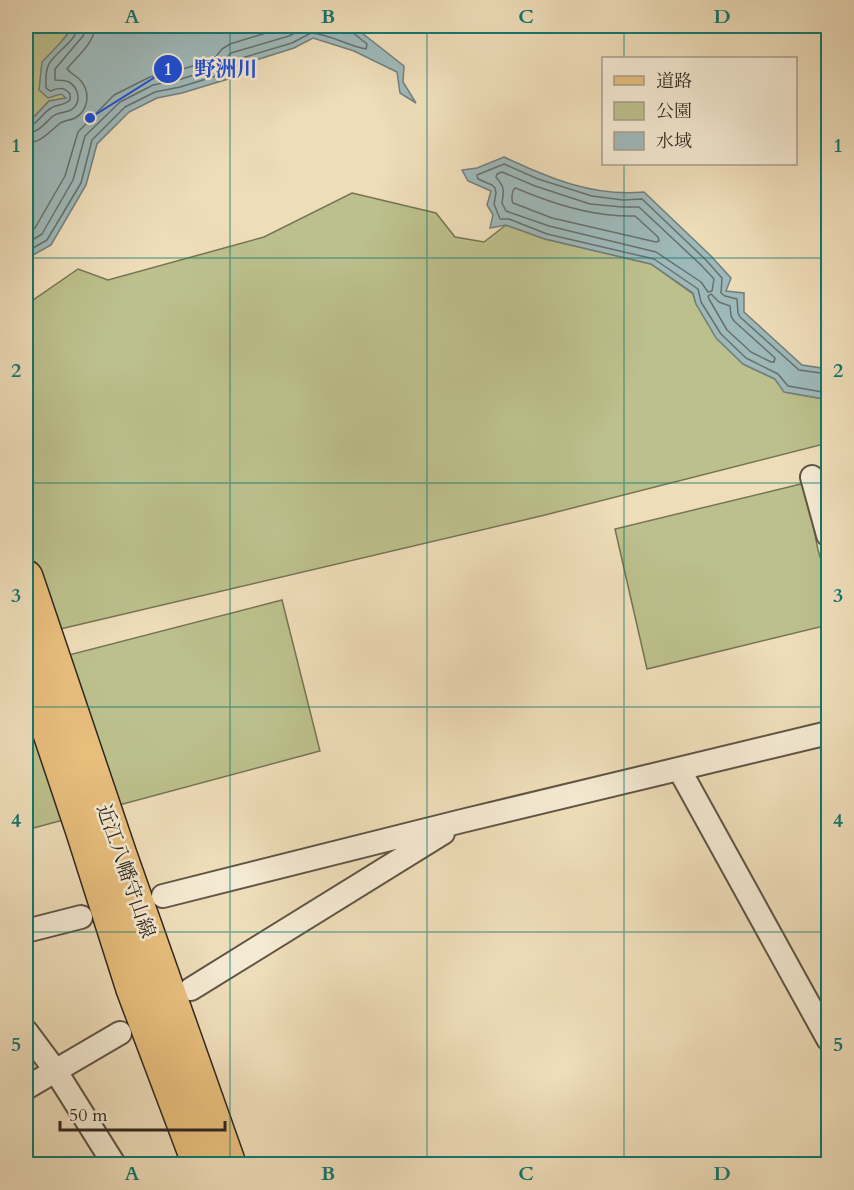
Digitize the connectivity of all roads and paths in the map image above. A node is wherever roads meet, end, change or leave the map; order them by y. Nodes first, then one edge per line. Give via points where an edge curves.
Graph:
1 (812, 477) dead end
2 (828, 536) edge
3 (26, 577) edge
4 (26, 662) edge
5 (828, 733) edge
6 (679, 769) junction
7 (462, 821) junction
8 (97, 828) junction
9 (163, 896) dead end
10 (81, 917) dead end
11 (26, 931) edge
12 (191, 989) dead end
13 (26, 1031) edge
14 (827, 1032) edge
15 (120, 1033) dead end
16 (55, 1070) junction
17 (26, 1088) edge
18 (114, 1164) edge
19 (199, 1164) edge
20 (229, 1164) edge

1 - 2 street
3 - 8 main road, 近江八幡守山線
4 - 8 main road, 近江八幡守山線
5 - 6 street
6 - 7 street
6 - 14 street
7 - 9 street
7 - 12 street
8 - 19 main road, 近江八幡守山線 via 133,990
8 - 20 main road, 近江八幡守山線
10 - 11 street
13 - 16 street
15 - 16 street
16 - 17 street
16 - 18 street

